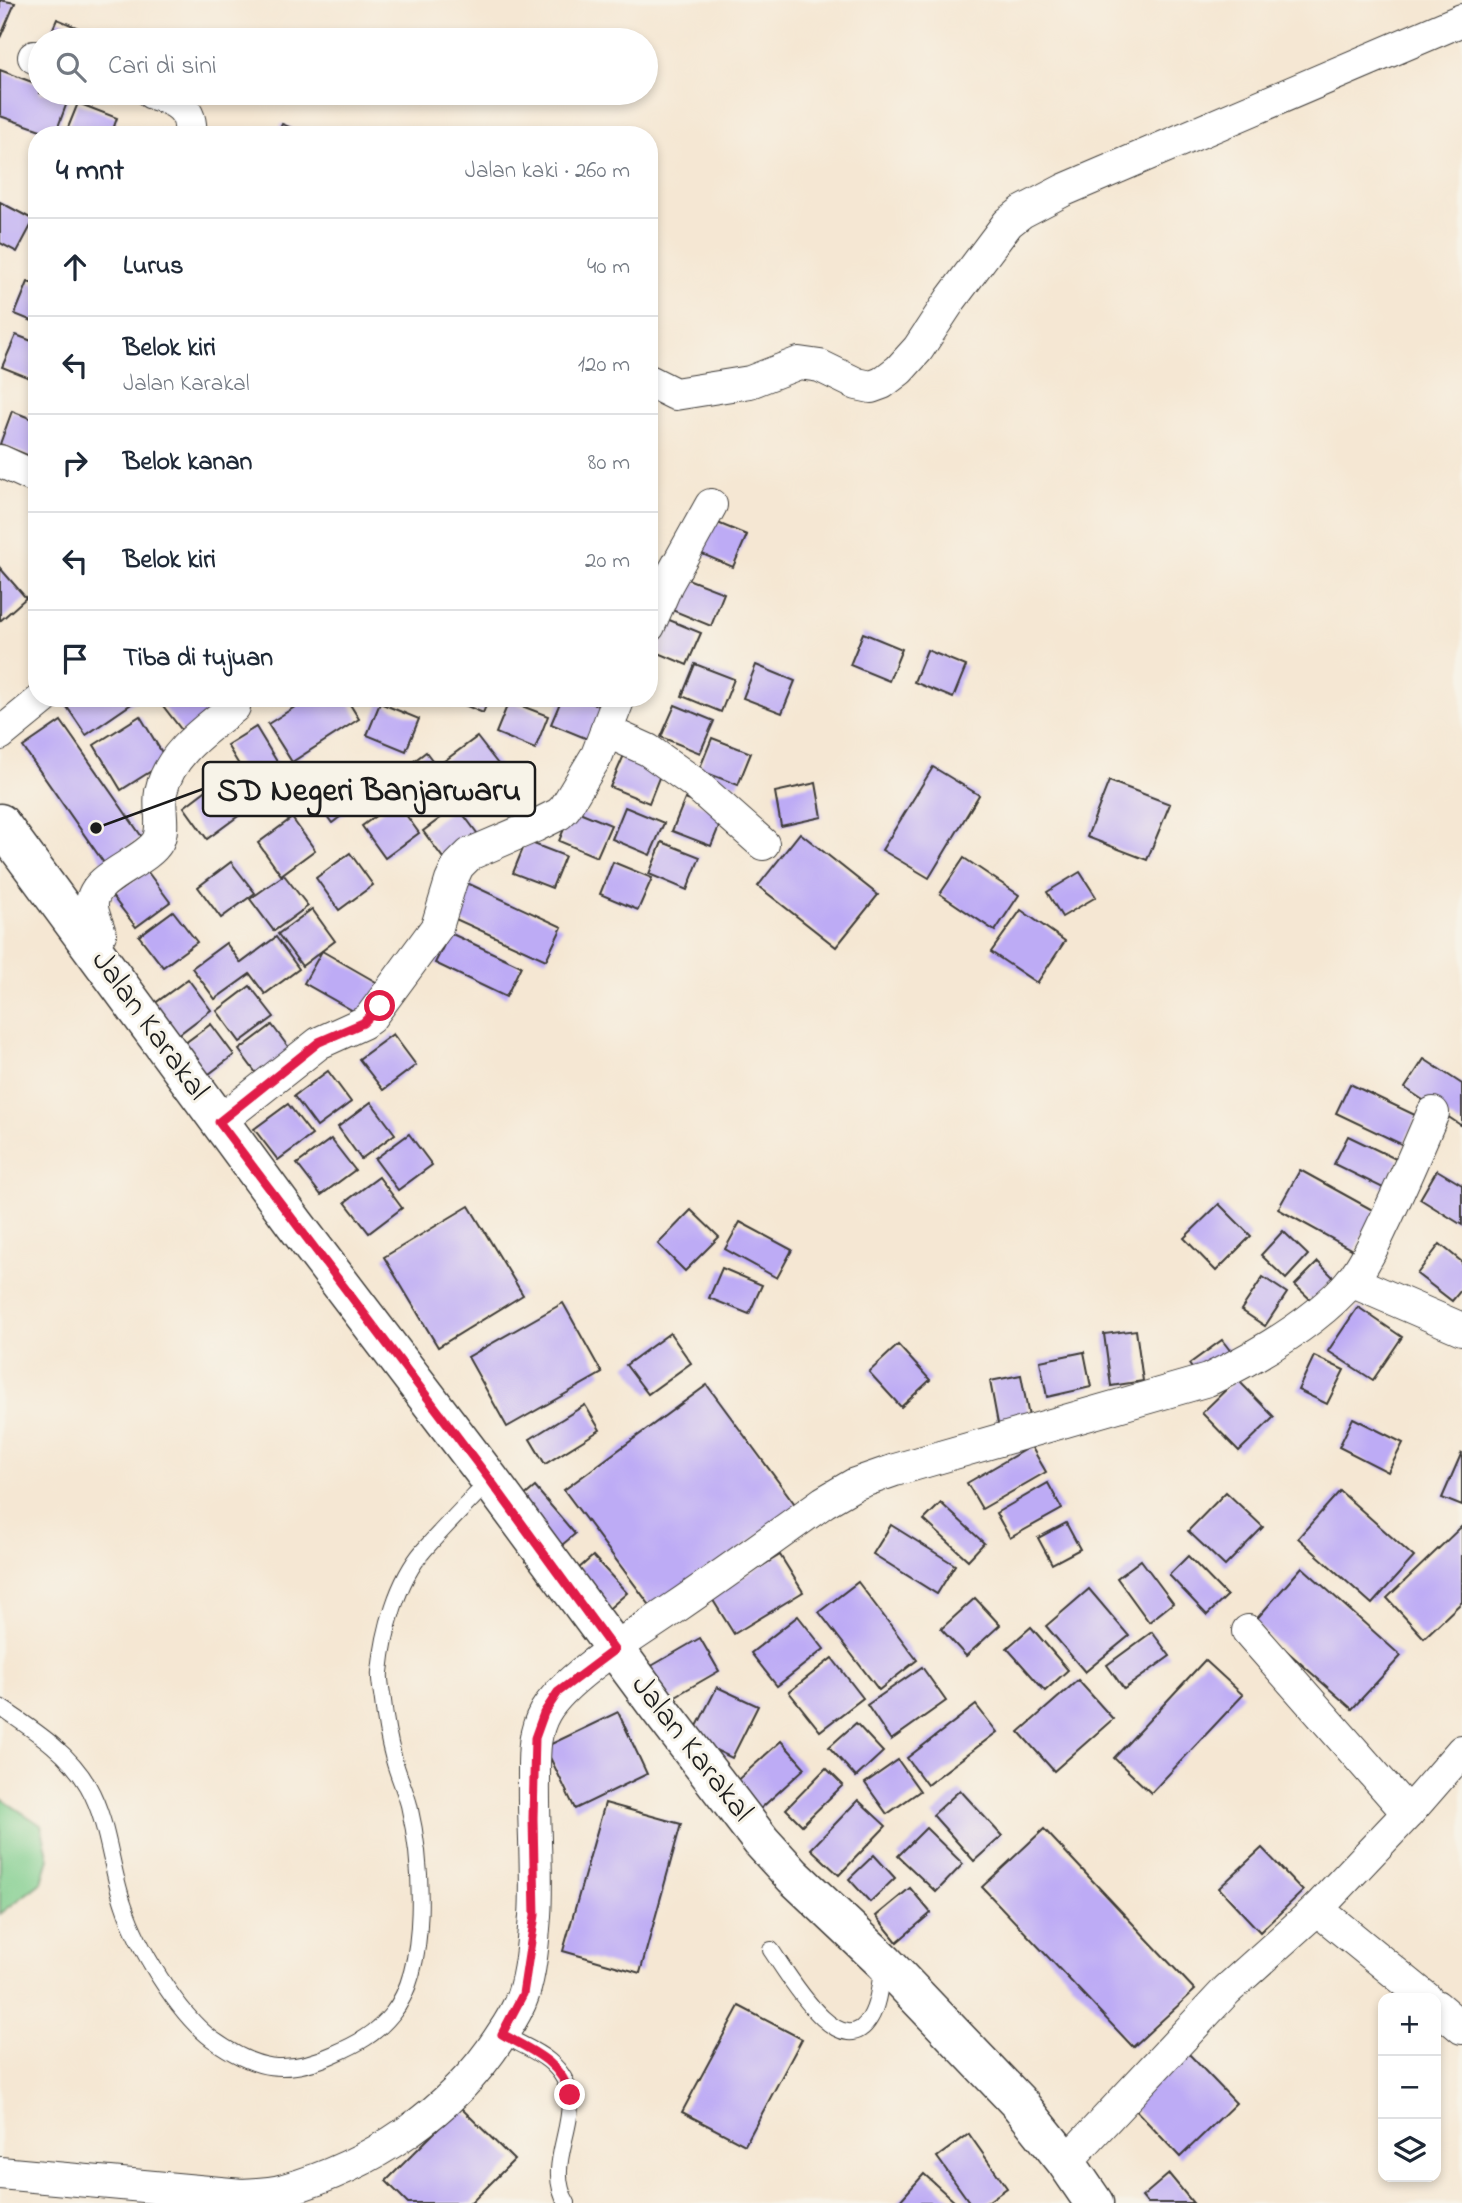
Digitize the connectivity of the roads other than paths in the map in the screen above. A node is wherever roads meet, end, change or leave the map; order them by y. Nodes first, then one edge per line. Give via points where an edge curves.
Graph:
1 (1462, 20) edge
2 (180, 105) edge
3 (191, 126) edge
4 (658, 386) edge
5 (0, 461) edge
6 (28, 474) edge
7 (711, 505) dead end
8 (658, 605) edge
9 (33, 707) edge
10 (234, 707) dead end
11 (615, 707) edge
12 (606, 730) junction
13 (0, 734) edge
14 (0, 823) edge
15 (763, 844) dead end
16 (90, 946) junction
17 (1433, 1113) dead end
18 (219, 1122) junction
19 (1351, 1281) junction
20 (1462, 1329) edge
21 (490, 1480) junction
22 (1248, 1631) dead end
23 (614, 1650) junction
24 (0, 1707) edge
25 (1462, 1751) edge
26 (1408, 1813) junction
27 (1317, 1909) junction
28 (771, 1950) dead end
29 (884, 1962) junction
30 (1420, 1993) edge
31 (1441, 2010) edge
32 (1462, 2028) edge
33 (502, 2034) junction
34 (1066, 2162) junction
35 (0, 2173) edge
36 (567, 2203) edge
37 (1093, 2203) edge

1 - 4 street via 1022,212 1001,233 918,349 882,383 871,387 857,384 820,366 799,363 750,382 675,394
2 - 3 street
5 - 6 street
7 - 8 street
9 - 13 street
10 - 16 street via 195,738 173,765 161,793 156,844 102,884 93,897 91,906 100,934
11 - 12 street
12 - 15 street via 649,750
12 - 18 street via 597,755 559,814 470,854 458,866 438,927 370,1018 319,1042
14 - 16 main road, Jalan Karakal
16 - 18 main road, Jalan Karakal
17 - 19 street via 1367,1259
18 - 21 main road, Jalan Karakal
19 - 20 street
19 - 23 street via 1322,1310 1288,1334 1208,1380 855,1484
21 - 23 main road, Jalan Karakal
21 - 24 lane via 416,1561 396,1601 386,1635 380,1675 385,1719 409,1805 420,1885 415,1962 393,2013 370,2037 351,2047 286,2069 227,2049 191,2020 135,1934 123,1906 101,1816 87,1786 54,1746
22 - 26 street
23 - 29 main road, Jalan Karakal via 761,1841
23 - 33 street via 558,1692 535,1738 535,1915 523,1994
25 - 26 street
26 - 27 street
27 - 30 street
27 - 34 street via 1227,1990
28 - 29 lane via 818,2015 832,2028 845,2032 863,2027 870,2019
29 - 34 main road, Jalan Karakal via 1018,2102
31 - 32 street
33 - 35 street via 459,2090 402,2136 327,2175 282,2191 242,2196
33 - 36 lane via 548,2060 567,2084 571,2108 558,2180
34 - 37 main road, Jalan Karakal

